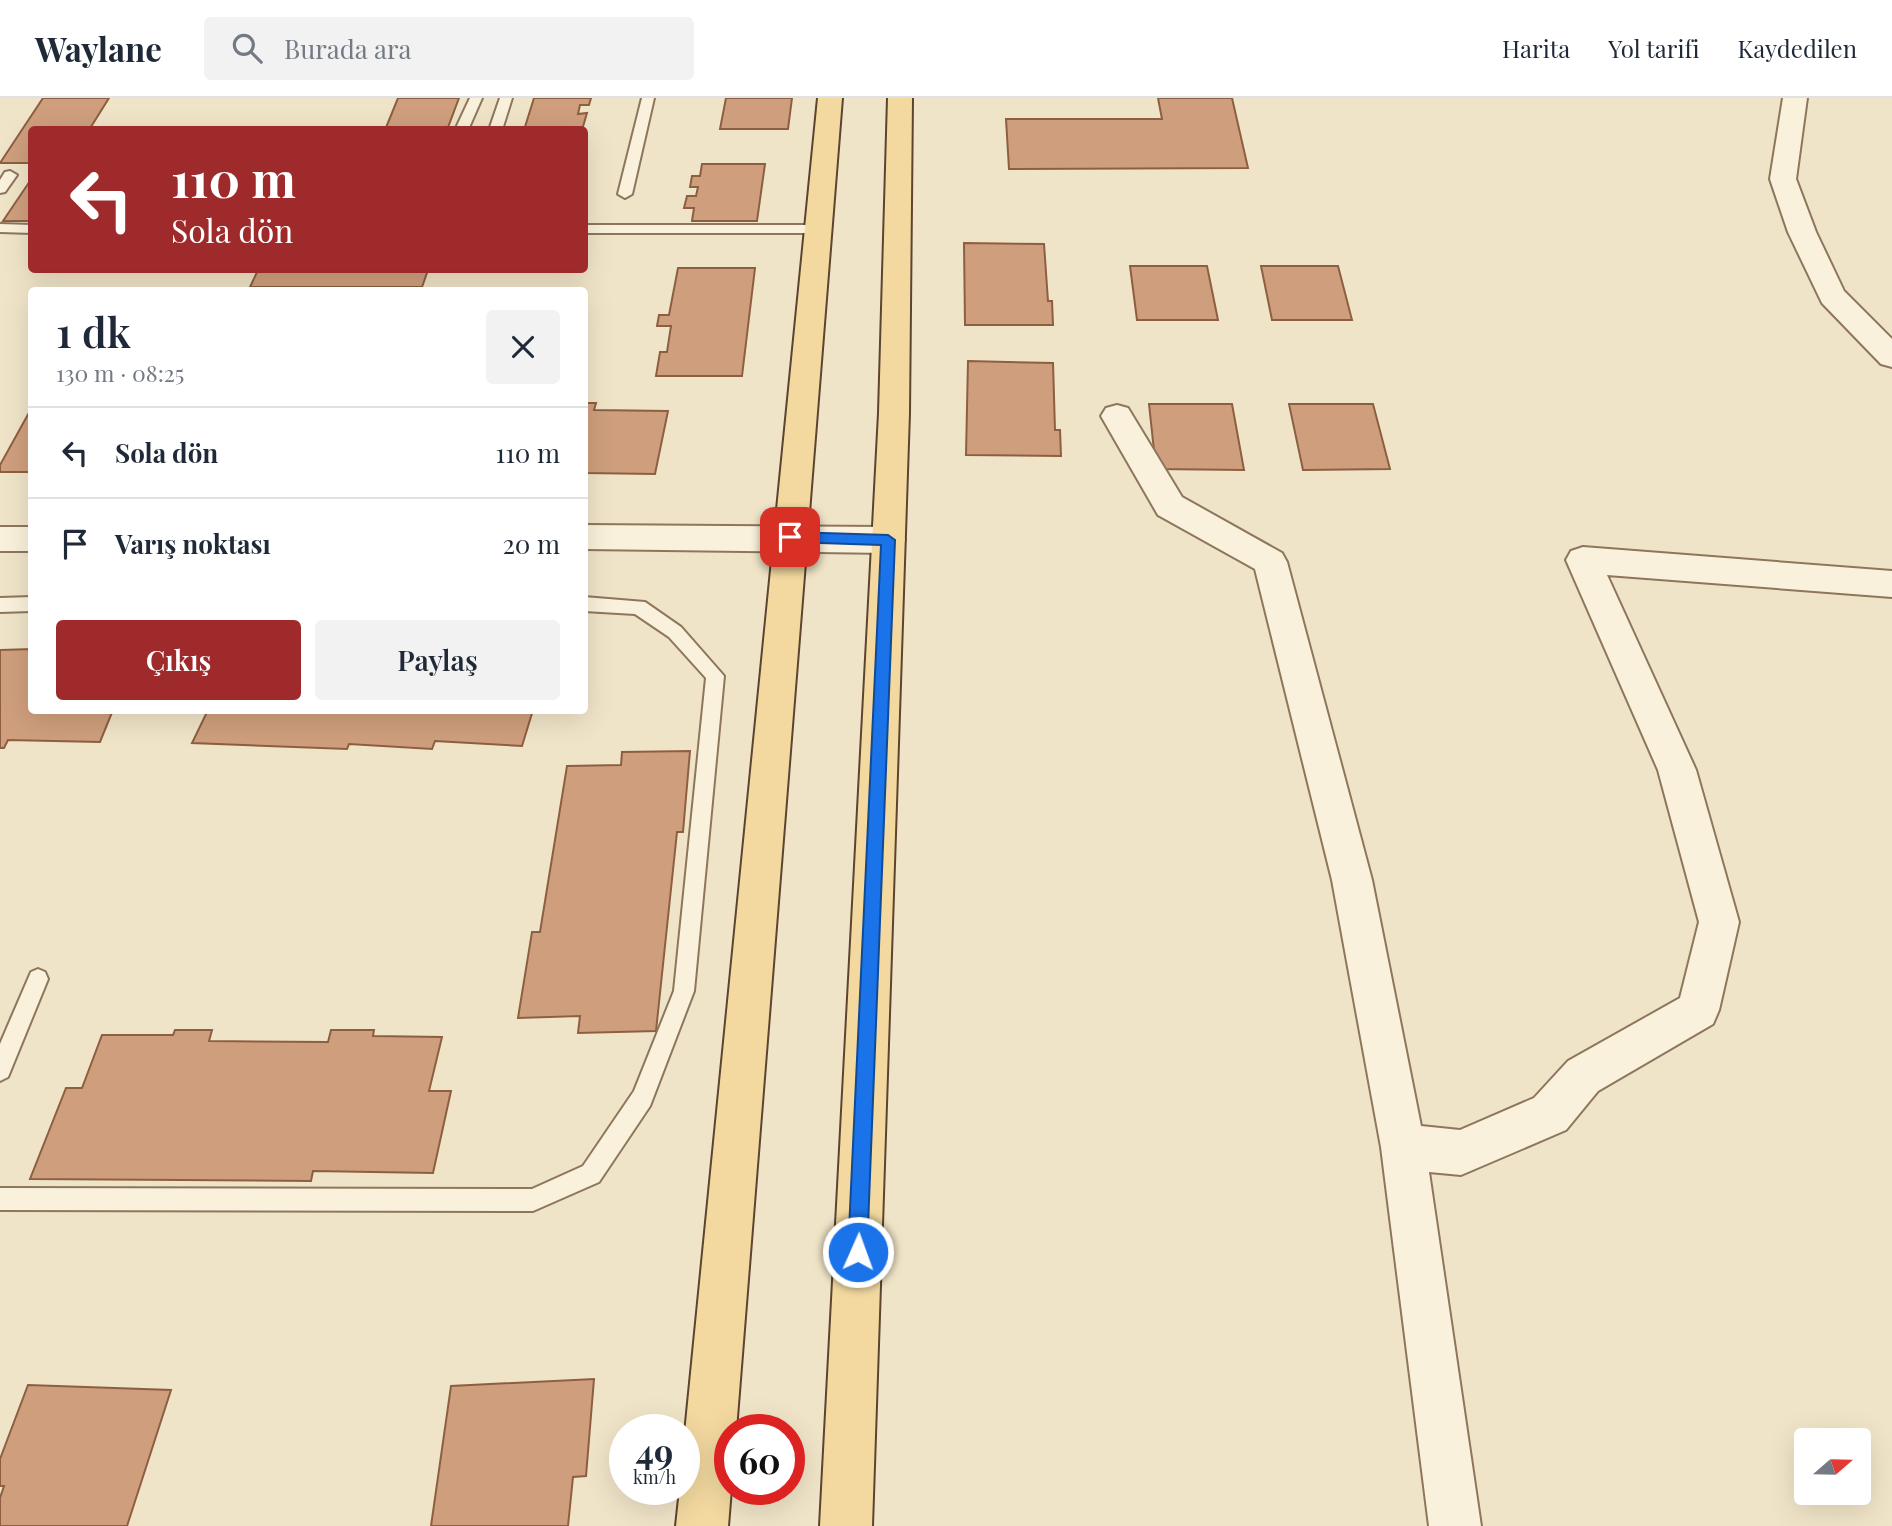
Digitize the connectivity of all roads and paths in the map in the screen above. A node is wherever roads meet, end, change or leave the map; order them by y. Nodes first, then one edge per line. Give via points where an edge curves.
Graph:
1 (475, 98) edge
2 (506, 98) edge
3 (648, 98) edge
4 (830, 98) edge
5 (900, 98) edge
6 (1796, 98) edge
7 (463, 126) edge
8 (496, 126) edge
9 (10, 175) dead end
10 (0, 189) edge
11 (625, 194) dead end
12 (0, 228) edge
13 (28, 229) edge
14 (588, 229) edge
15 (818, 229) junction
16 (1892, 357) edge
17 (1117, 416) dead end
18 (588, 537) edge
19 (790, 537) junction
20 (0, 539) edge
21 (28, 539) edge
22 (888, 540) junction
23 (1892, 584) edge
24 (28, 604) edge
25 (588, 604) edge
26 (0, 605) edge
27 (38, 979) dead end
28 (0, 1070) edge
29 (1402, 1147) junction
30 (0, 1199) edge
31 (702, 1526) edge
32 (846, 1526) edge
33 (1455, 1526) edge

1 - 7 lane
2 - 8 lane
3 - 11 lane
4 - 15 main road
5 - 22 main road
6 - 16 street via 1783,179 1801,232 1832,296
9 - 10 lane
12 - 13 lane
14 - 15 lane
15 - 19 main road
17 - 29 street via 1171,506 1270,562 1352,880
18 - 19 street
19 - 22 street
19 - 31 main road
20 - 21 street
22 - 32 main road
23 - 29 street via 1583,561 1676,770 1719,922 1699,1010 1583,1076 1550,1114 1461,1153
24 - 26 lane
25 - 30 lane via 639,607 675,632 715,677 684,991 642,1098 591,1174 533,1200
27 - 28 lane
29 - 33 street

